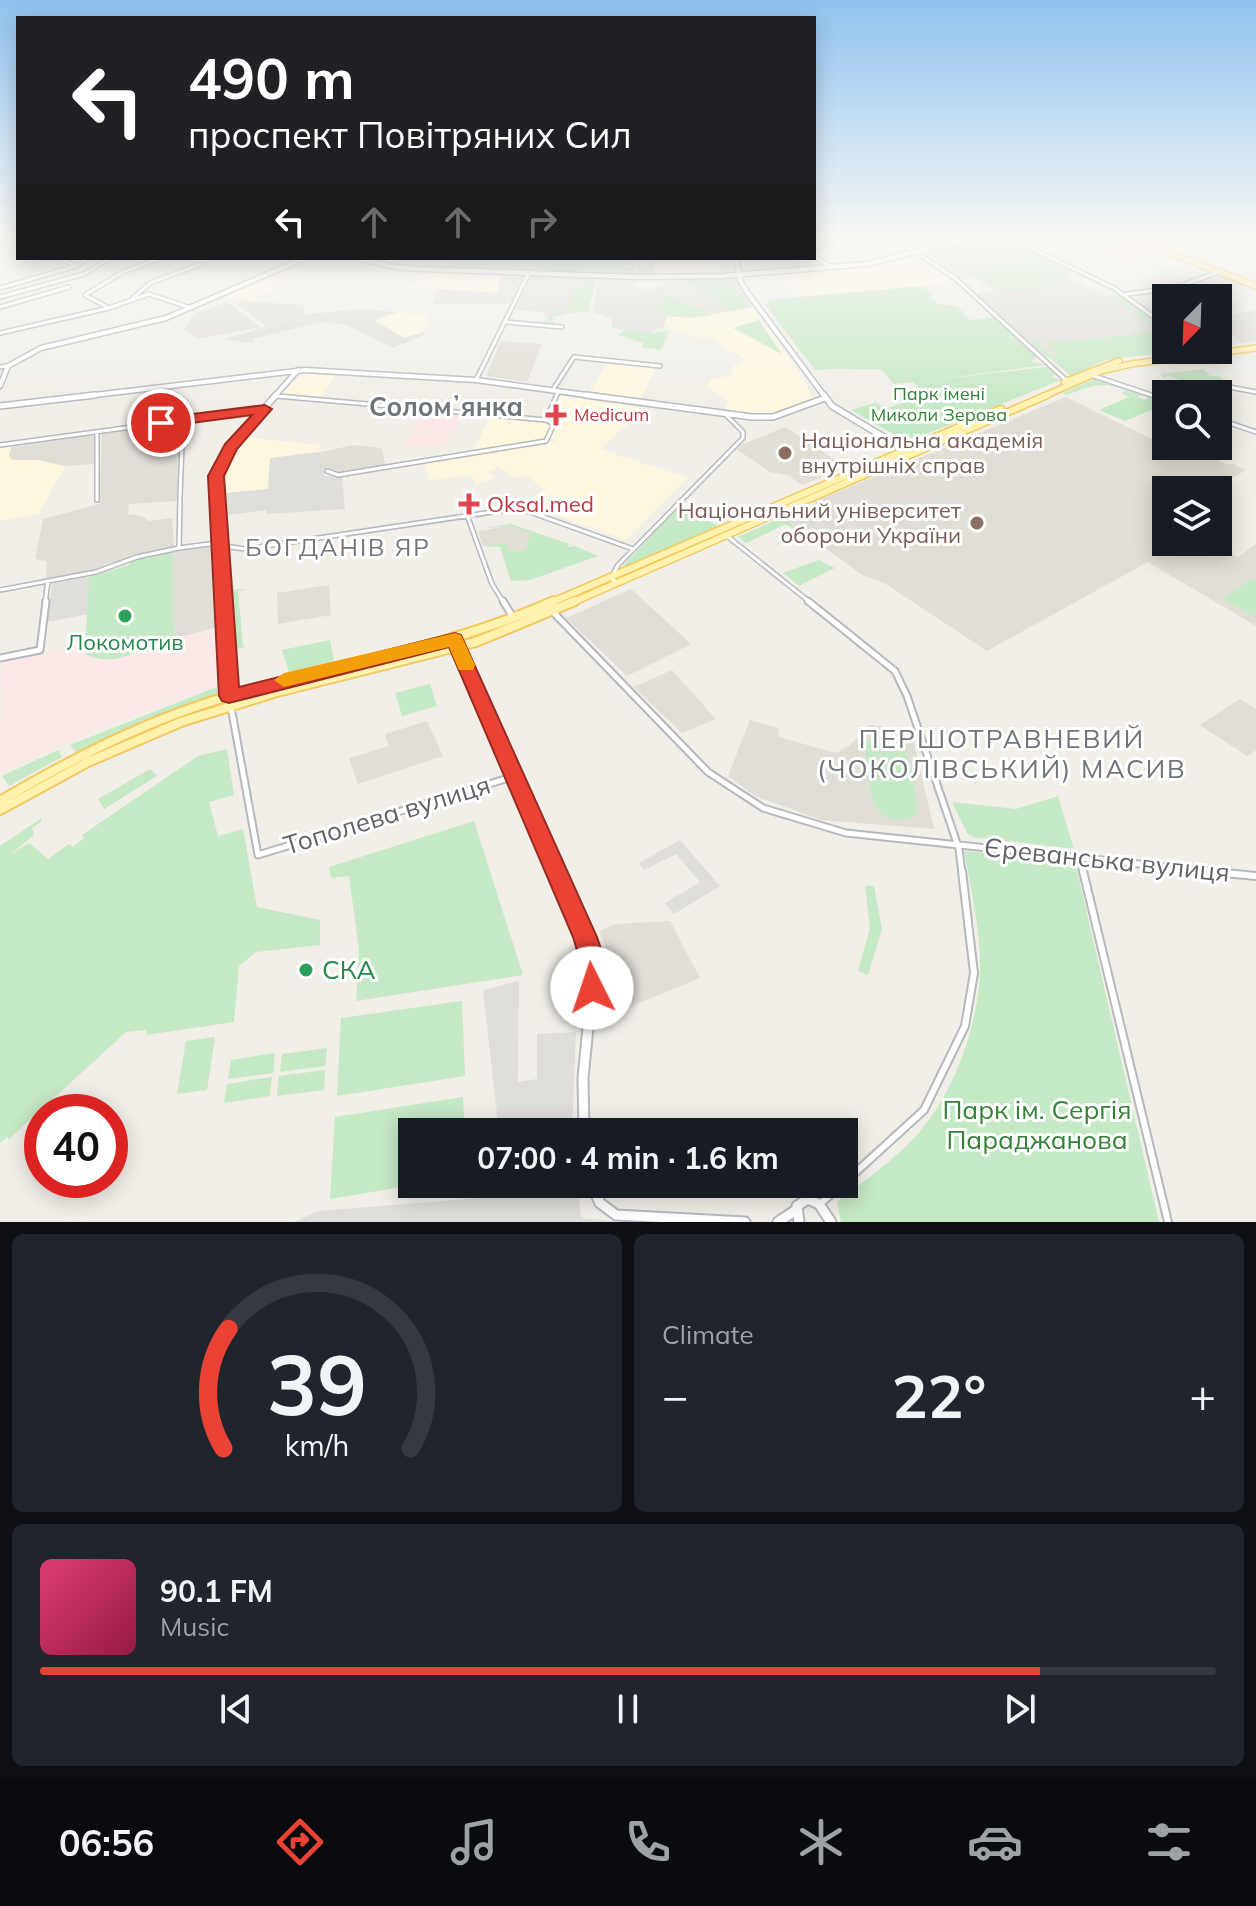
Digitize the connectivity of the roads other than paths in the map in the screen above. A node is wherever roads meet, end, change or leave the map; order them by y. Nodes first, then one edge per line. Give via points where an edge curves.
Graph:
1 (45, 294) edge
2 (87, 294) edge
3 (138, 294) edge
4 (151, 294) edge
5 (151, 294) edge
6 (223, 294) edge
7 (519, 294) edge
8 (748, 294) edge
9 (974, 294) edge
10 (1132, 294) edge
11 (1125, 295) joint
12 (132, 300) junction
13 (0, 307) edge
14 (109, 308) junction
15 (191, 308) junction
16 (1152, 315) edge
17 (506, 322) junction
18 (562, 327) dead end
19 (0, 333) edge
20 (1256, 346) edge
21 (1232, 348) edge
22 (1152, 357) edge
23 (8, 366) junction
24 (660, 366) dead end
25 (0, 367) edge
26 (298, 370) junction
27 (1088, 374) junction
28 (476, 380) junction
29 (1070, 382) junction
30 (0, 386) edge
31 (1232, 388) edge
32 (555, 391) junction
33 (1256, 392) edge
34 (1152, 395) edge
35 (277, 396) junction
36 (825, 398) junction
37 (0, 406) edge
38 (265, 409) junction
39 (725, 414) junction
40 (183, 420) junction
41 (546, 420) junction
42 (1232, 424) edge
43 (97, 432) junction
44 (1256, 432) edge
45 (0, 445) edge
46 (907, 451) junction
47 (327, 471) dead end
48 (97, 500) dead end
49 (467, 515) junction
50 (723, 532) junction
51 (221, 546) junction
52 (179, 548) junction
53 (633, 549) junction
54 (48, 581) junction
55 (614, 581) junction
56 (0, 590) edge
57 (552, 611) junction
58 (515, 619) junction
59 (456, 643) junction
60 (0, 658) edge
61 (230, 700) junction
62 (516, 775) junction
63 (0, 801) edge
64 (0, 810) edge
65 (957, 843) junction
66 (1079, 856) junction
67 (1256, 876) edge
68 (584, 1118) edge
69 (858, 1169) edge
70 (597, 1198) edge
71 (796, 1210) junction
72 (821, 1212) edge
73 (745, 1222) edge
74 (778, 1222) edge
75 (799, 1222) edge
76 (831, 1222) edge
77 (1168, 1222) edge

1 - 13 street
2 - 14 street
3 - 12 street
4 - 15 street
5 - 12 street
6 - 15 street
7 - 17 street
8 - 36 street
9 - 29 street
10 - 11 street
11 - 16 street
12 - 14 street
14 - 19 street
15 - 23 street via 55,343
17 - 18 street
17 - 28 street
20 - 21 main road
20 - 27 main road
22 - 27 main road via 1110,363
23 - 25 street
23 - 30 street
24 - 32 street via 572,357
26 - 28 street
26 - 35 street
26 - 37 street
27 - 29 main road
27 - 34 street
28 - 32 street
29 - 46 main road
31 - 33 street
32 - 39 street
32 - 41 street
35 - 38 street
35 - 41 street
36 - 39 street via 773,417
36 - 46 street
38 - 40 street
38 - 51 street via 219,466
39 - 53 street via 743,438
40 - 43 street
40 - 52 street
41 - 47 street via 554,424 546,441 338,475
42 - 44 street
43 - 45 street
43 - 48 street
46 - 50 main road
49 - 51 street via 245,549
49 - 53 street via 519,508
49 - 58 street via 492,584
50 - 55 main road
50 - 65 street via 895,671
51 - 52 street
51 - 61 street
52 - 54 street
53 - 55 street
54 - 56 street
54 - 60 street via 40,650
55 - 57 main road
55 - 58 main road
57 - 59 main road
57 - 65 street, Єреванська вулиця via 696,761 751,802 837,831
58 - 59 main road
59 - 61 main road
59 - 62 street
61 - 62 street, Тополева вулиця via 258,855
61 - 63 main road via 143,728
61 - 64 main road via 108,753
62 - 68 street via 594,967
65 - 66 street, Єреванська вулиця
65 - 69 street via 974,973 965,1026 924,1110
66 - 67 street, Єреванська вулиця
66 - 77 street
70 - 73 street via 616,1215
71 - 72 street via 803,1200 812,1200
71 - 74 street
71 - 75 street
72 - 76 street

